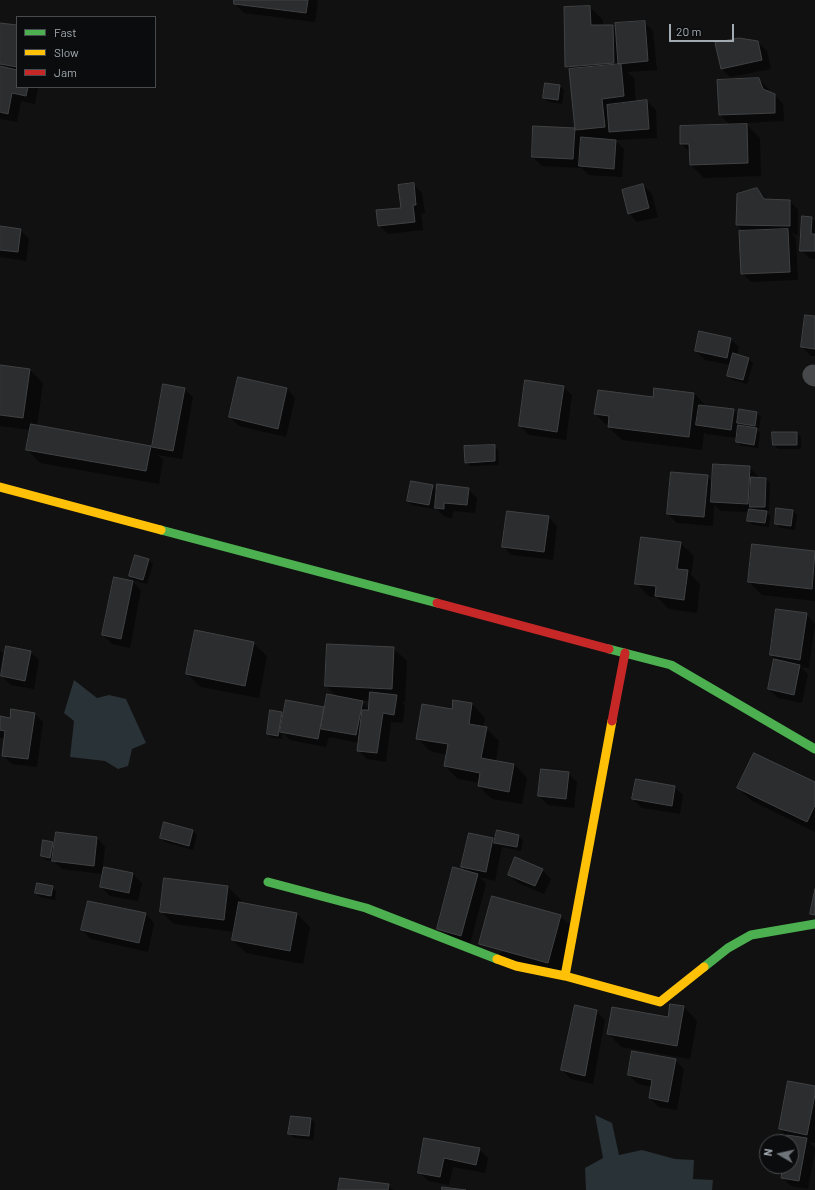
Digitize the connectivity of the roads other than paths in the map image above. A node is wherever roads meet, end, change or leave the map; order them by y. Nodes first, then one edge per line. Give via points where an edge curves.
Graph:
1 (0, 487) edge
2 (625, 653) junction
3 (815, 749) edge
4 (268, 882) dead end
5 (815, 924) edge
6 (565, 976) junction

1 - 2 street
2 - 3 street via 671,666
2 - 6 street
4 - 6 street via 366,908 516,966
5 - 6 street via 751,935 728,948 660,1002

